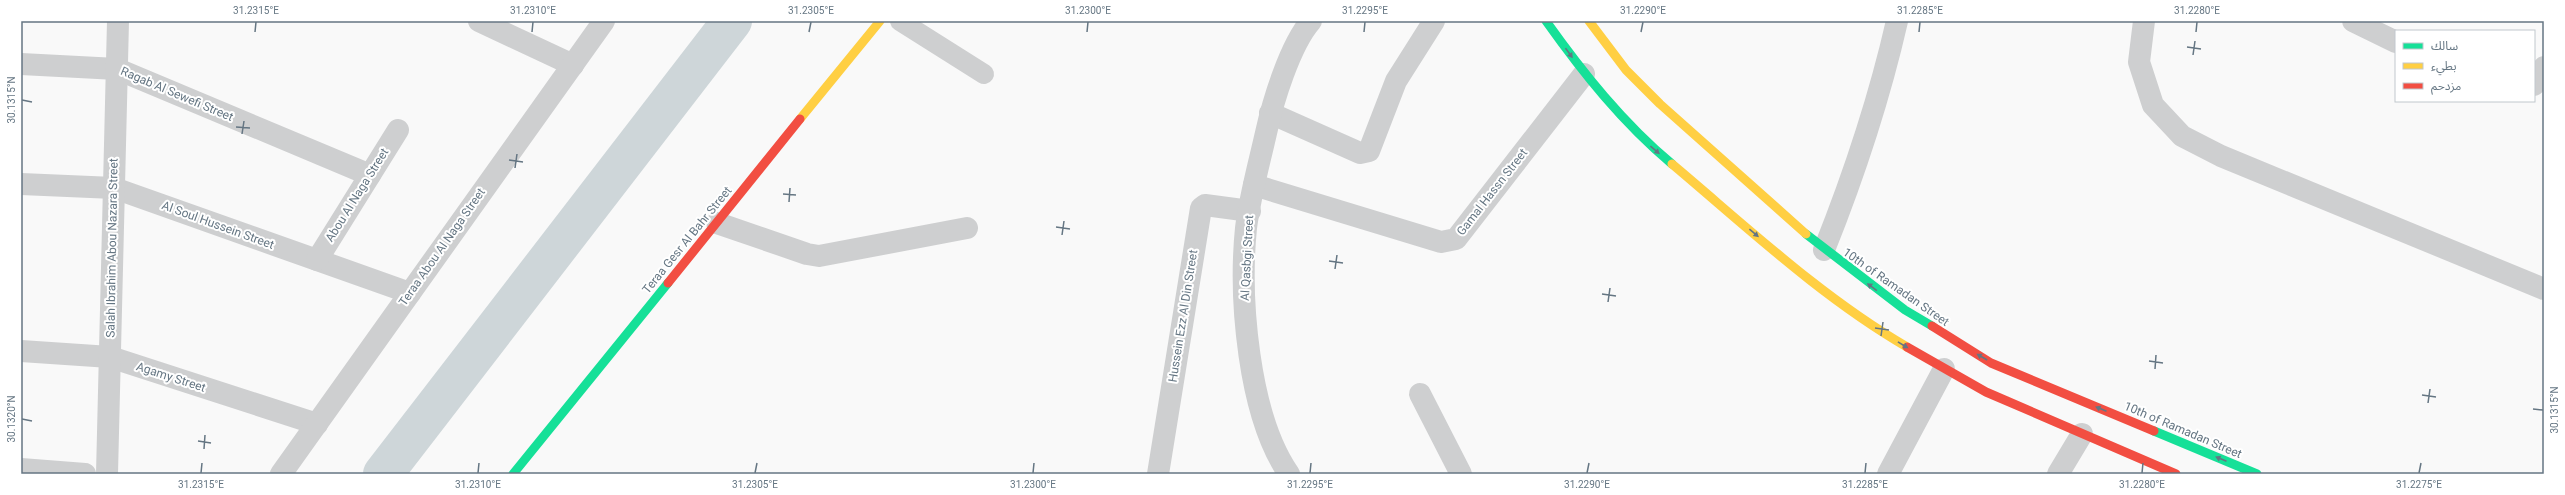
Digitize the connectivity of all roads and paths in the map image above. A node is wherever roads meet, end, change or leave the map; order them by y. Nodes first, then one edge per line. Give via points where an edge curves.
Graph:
1 (118, 21) edge
2 (479, 21) edge
3 (604, 21) edge
4 (880, 21) edge
5 (900, 21) edge
6 (1434, 21) edge
7 (1546, 21) edge
8 (1589, 21) edge
9 (1897, 21) edge
10 (2144, 21) edge
11 (2353, 21) edge
12 (1308, 22) edge
13 (2395, 42) edge
14 (21, 64) edge
15 (572, 64) junction
16 (2544, 67) edge
17 (117, 69) junction
18 (984, 74) dead end
19 (1584, 74) junction
20 (2535, 83) edge
21 (1270, 113) junction
22 (398, 130) dead end
23 (370, 175) junction
24 (21, 184) edge
25 (1254, 185) junction
26 (114, 188) junction
27 (1250, 211) junction
28 (717, 223) junction
29 (967, 228) dead end
30 (1824, 250) junction
31 (317, 260) junction
32 (2544, 289) edge
33 (410, 293) junction
34 (21, 351) edge
35 (110, 357) junction
36 (1944, 370) junction
37 (1420, 394) dead end
38 (317, 424) junction
39 (2082, 434) junction
40 (21, 469) edge
41 (85, 474) edge
42 (107, 474) edge
43 (281, 474) edge
44 (513, 474) edge
45 (1158, 474) edge
46 (1289, 474) edge
47 (1461, 474) edge
48 (1888, 474) edge
49 (2058, 474) edge
50 (2176, 474) edge
51 (2257, 474) edge

1 - 17 street, Salah Ibrahim Abou Nazara Street
2 - 15 street
3 - 15 street, Teraa Abou Al Naga Street
4 - 28 main road, Teraa Gesr Al Bahr Street
5 - 18 lane
6 - 21 street via 1396,81 1369,152 1360,153
7 -> 19 main road
8 - 30 main road, 10th of Ramadan Street via 1626,70 1660,104
9 - 30 street via 1884,78 1858,165
10 - 32 street via 2139,62 2153,106 2182,136 2221,156
11 - 13 street
12 - 21 street, Al Qasbgi Street via 1291,56
14 - 17 street, Ragab Al Sewefi Street
15 - 33 street, Teraa Abou Al Naga Street
16 - 20 street
17 - 23 street, Ragab Al Sewefi Street
17 - 26 street, Salah Ibrahim Abou Nazara Street
19 - 25 street, Gamal Hassn Street via 1456,239 1449,242
19 -> 36 main road via 1647,143 1822,290 1874,328
21 - 25 street, Al Qasbgi Street
22 - 23 street, Abou Al Naga Street
23 - 31 street, Abou Al Naga Street
24 - 26 street, Al Soul Hussein Street
25 - 27 street, Al Qasbgi Street
26 - 31 street, Al Soul Hussein Street
26 - 35 street, Salah Ibrahim Abou Nazara Street
27 - 45 street, Hussein Ezz Al Din Street via 1205,205 1201,208
27 - 46 street, Al Qasbgi Street via 1246,227 1243,297 1251,366 1263,419
28 - 29 street via 819,256
28 - 44 main road, Teraa Gesr Al Bahr Street
51 -> 30 main road, 10th of Ramadan Street via 1991,362 1905,310
31 - 33 street, Al Soul Hussein Street
33 - 38 street, Teraa Abou Al Naga Street
34 - 35 street, Agamy Street
35 - 38 street, Agamy Street
35 - 42 street, Salah Ibrahim Abou Nazara Street
36 - 39 main road via 1986,392
36 - 48 street
37 - 47 street
38 - 43 street, Teraa Abou Al Naga Street
39 - 49 street
39 - 50 main road
40 - 41 street

